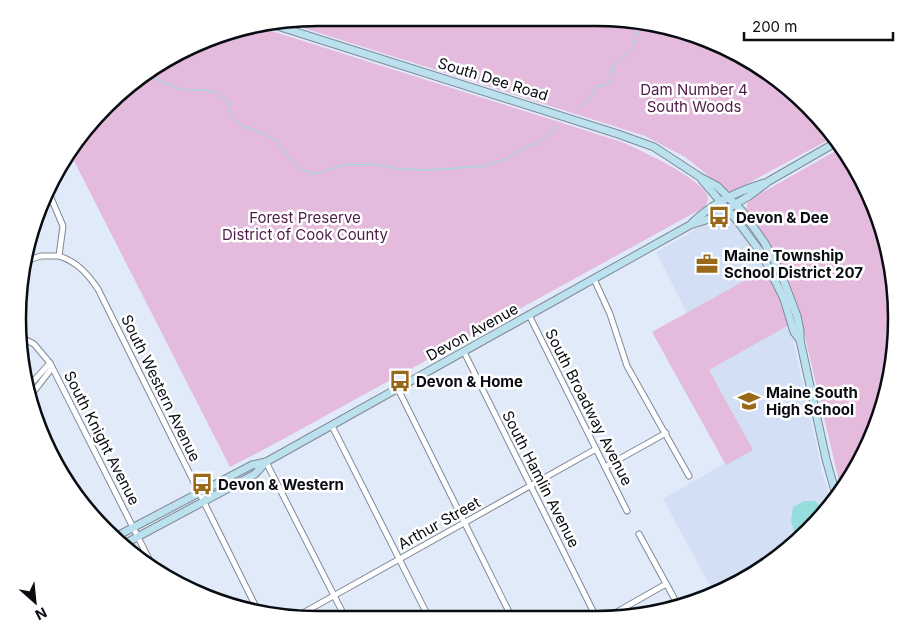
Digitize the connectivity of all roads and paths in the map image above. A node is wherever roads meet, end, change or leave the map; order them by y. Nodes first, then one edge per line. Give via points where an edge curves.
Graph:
1 (285, 28) edge
2 (830, 146) edge
3 (700, 177) junction
4 (769, 181) junction
5 (729, 198) junction
6 (51, 199) edge
7 (720, 202) junction
8 (735, 204) junction
9 (727, 209) junction
10 (690, 225) junction
11 (59, 256) junction
12 (33, 259) edge
13 (594, 279) junction
14 (529, 316) junction
15 (800, 340) junction
16 (27, 341) edge
17 (464, 352) junction
18 (51, 365) junction
19 (33, 381) edge
20 (398, 389) junction
21 (35, 390) edge
22 (332, 426) junction
23 (666, 433) junction
24 (596, 449) junction
25 (266, 462) junction
26 (604, 467) junction
27 (690, 476) dead end
28 (531, 486) junction
29 (834, 487) edge
30 (198, 492) junction
31 (203, 502) junction
32 (627, 511) dead end
33 (465, 522) junction
34 (133, 528) junction
35 (121, 534) edge
36 (639, 534) dead end
37 (138, 537) junction
38 (130, 541) edge
39 (147, 554) edge
40 (400, 559) junction
41 (666, 584) junction
42 (334, 596) junction
43 (674, 598) dead end
44 (254, 603) edge
45 (622, 609) edge
46 (308, 610) edge
47 (342, 611) edge
48 (426, 611) edge
49 (509, 611) edge
50 (593, 611) edge

1 - 3 main road, South Dee Road via 654,147
2 - 4 main road, Devon Avenue
3 - 5 main road, South Dee Road via 717,186
3 - 7 main road, South Dee Road
4 - 5 main road, Devon Avenue via 745,188
4 - 8 main road, Devon Avenue
5 - 7 main road, Devon Avenue
5 - 8 main road, South Dee Road
6 - 11 street via 63,226
7 - 9 main road, South Dee Road
7 - 10 main road, Devon Avenue via 704,211
8 - 9 main road, Devon Avenue
8 - 15 main road, South Dee Road via 764,242 780,271 797,316
9 - 10 main road, Devon Avenue
9 - 15 main road, South Dee Road via 764,259
10 - 13 main road, Devon Avenue
11 - 12 street
11 - 30 street, South Western Avenue via 81,267 98,289
13 - 14 main road, Devon Avenue
13 - 23 street via 628,366
14 - 17 main road, Devon Avenue
14 - 24 street, South Broadway Avenue
15 - 29 main road, South Dee Road
16 - 18 street, South Knight Avenue
17 - 20 main road, Devon Avenue
17 - 28 street, South Hamlin Avenue
18 - 19 street
18 - 21 street
18 - 34 street, South Knight Avenue
20 - 22 main road, Devon Avenue
20 - 33 street
22 - 25 main road, Devon Avenue
22 - 40 street
23 - 26 street
23 - 27 street
24 - 26 street, South Broadway Avenue
24 - 28 street, Arthur Street
25 - 30 main road, Devon Avenue via 252,465
25 - 31 main road, Devon Avenue via 255,474
25 - 42 street
26 - 32 street, South Broadway Avenue
28 - 33 street, Arthur Street
28 - 50 street, South Hamlin Avenue
30 - 31 street, South Western Avenue
30 - 34 main road, Devon Avenue
31 - 37 main road, Devon Avenue
31 - 44 street, South Western Avenue
33 - 40 street, Arthur Street
33 - 49 street
34 - 35 main road, Devon Avenue
34 - 37 street, South Knight Avenue
36 - 41 street
37 - 38 main road, Devon Avenue
37 - 39 street, South Knight Avenue
40 - 42 street, Arthur Street
40 - 48 street
41 - 43 street
41 - 45 street
42 - 46 street, Arthur Street
42 - 47 street

